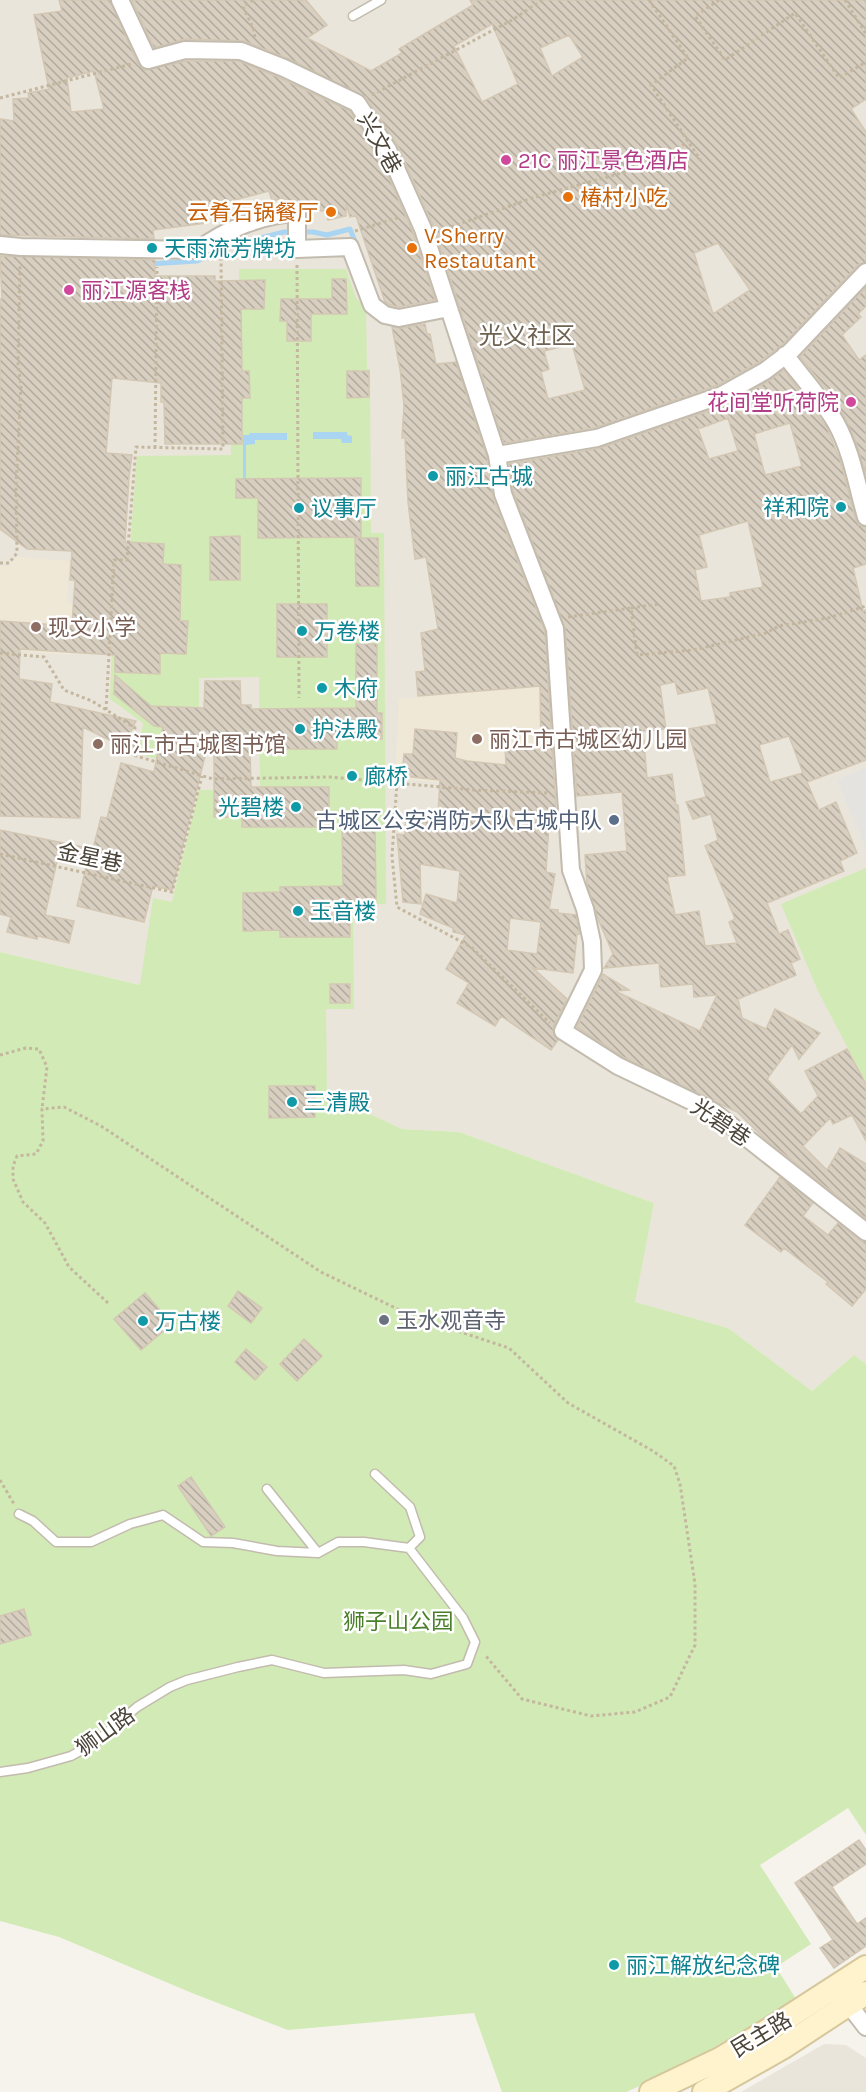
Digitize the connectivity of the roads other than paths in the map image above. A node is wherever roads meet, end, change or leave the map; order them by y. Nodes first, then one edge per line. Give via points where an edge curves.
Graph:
1 (120, 0) edge
2 (381, 0) edge
3 (353, 16) dead end
4 (0, 245) edge
5 (866, 272) edge
6 (449, 308) junction
7 (785, 355) junction
8 (497, 455) junction
9 (866, 517) edge
10 (563, 1031) joint
11 (866, 1232) edge
12 (375, 1474) dead end
13 (267, 1489) dead end
14 (19, 1514) road end
15 (409, 1548) junction
16 (318, 1553) junction
17 (0, 1772) edge
18 (866, 1967) edge
19 (857, 1999) edge
20 (866, 2027) edge
21 (651, 2092) edge
22 (704, 2092) edge

1 - 6 street, 兴文巷 via 148,60 184,50 240,51 357,103 388,150 426,237
2 - 3 lane
4 - 6 street via 198,250 245,224 297,213 297,237 350,247 372,305 385,315 399,318
5 - 7 street
6 - 8 street, 兴文巷
7 - 8 street via 765,371 722,394 618,431
7 - 9 street via 836,423 851,456
8 - 10 street, 兴文巷 via 503,494 555,629 571,870 592,942 593,970
10 - 11 street, 光碧巷 via 618,1066 714,1112
12 - 15 lane via 410,1507 420,1537
13 - 16 lane
14 - 16 lane via 57,1542 91,1542 130,1524 164,1515 203,1542
15 - 16 lane via 338,1542
15 - 17 lane, 狮山路 via 464,1618 475,1642 467,1664 431,1674 404,1670 324,1673 272,1660 170,1687 71,1756
18 - 21 main road, 民主路 via 720,2059
19 - 20 street
19 - 22 main road, 民主路

